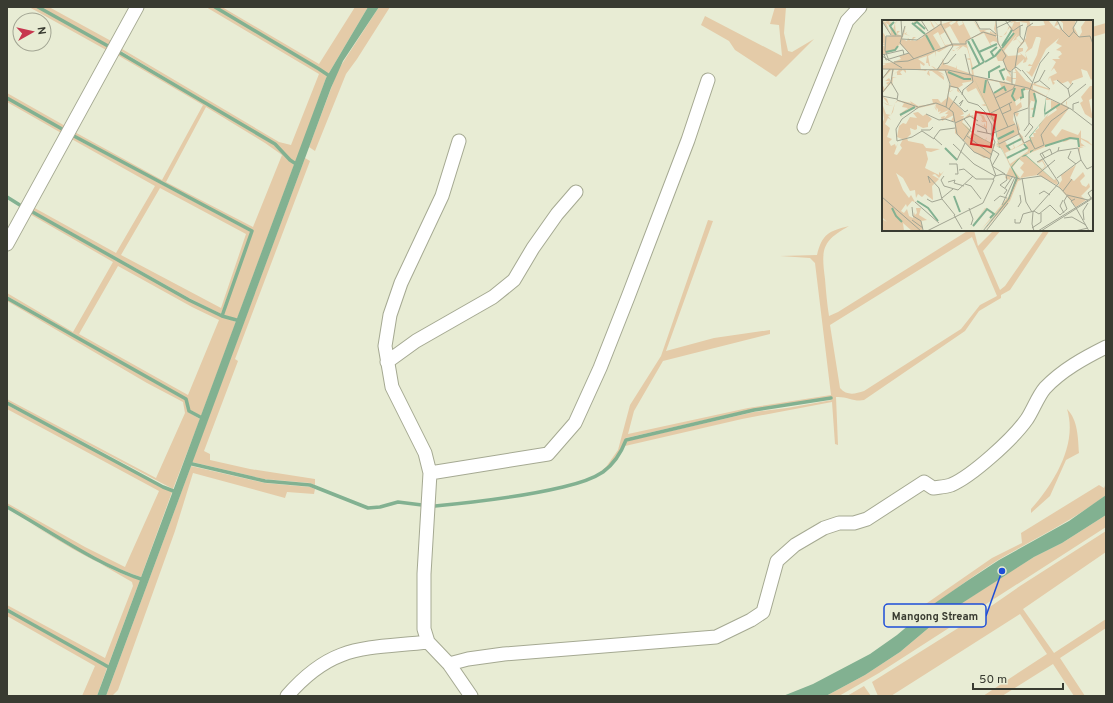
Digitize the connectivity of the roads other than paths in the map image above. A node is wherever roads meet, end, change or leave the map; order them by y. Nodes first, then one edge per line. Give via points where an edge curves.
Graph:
1 (137, 7) edge
2 (860, 7) edge
3 (708, 80) dead end
4 (804, 127) dead end
5 (459, 142) dead end
6 (576, 192) dead end
7 (7, 244) edge
8 (1106, 347) edge
9 (386, 362) junction
10 (430, 473) junction
11 (428, 642) junction
12 (448, 664) junction
13 (287, 696) edge
14 (471, 696) edge

1 - 7 street
2 - 4 street via 847,21
3 - 10 street via 628,297 575,423 548,454
5 - 9 street via 442,196 401,283 390,315 385,342
6 - 9 street via 532,248 514,280 493,296 416,341
8 - 12 street via 1071,365 1056,378 1044,389 1014,436 990,458 952,484 933,488 924,482 867,519 824,528 795,545 777,562 763,612 728,632 716,637 504,654
9 - 10 street via 392,387 425,453
10 - 11 street via 423,599 424,629
11 - 12 street
11 - 13 street via 351,651 323,663
12 - 14 street

